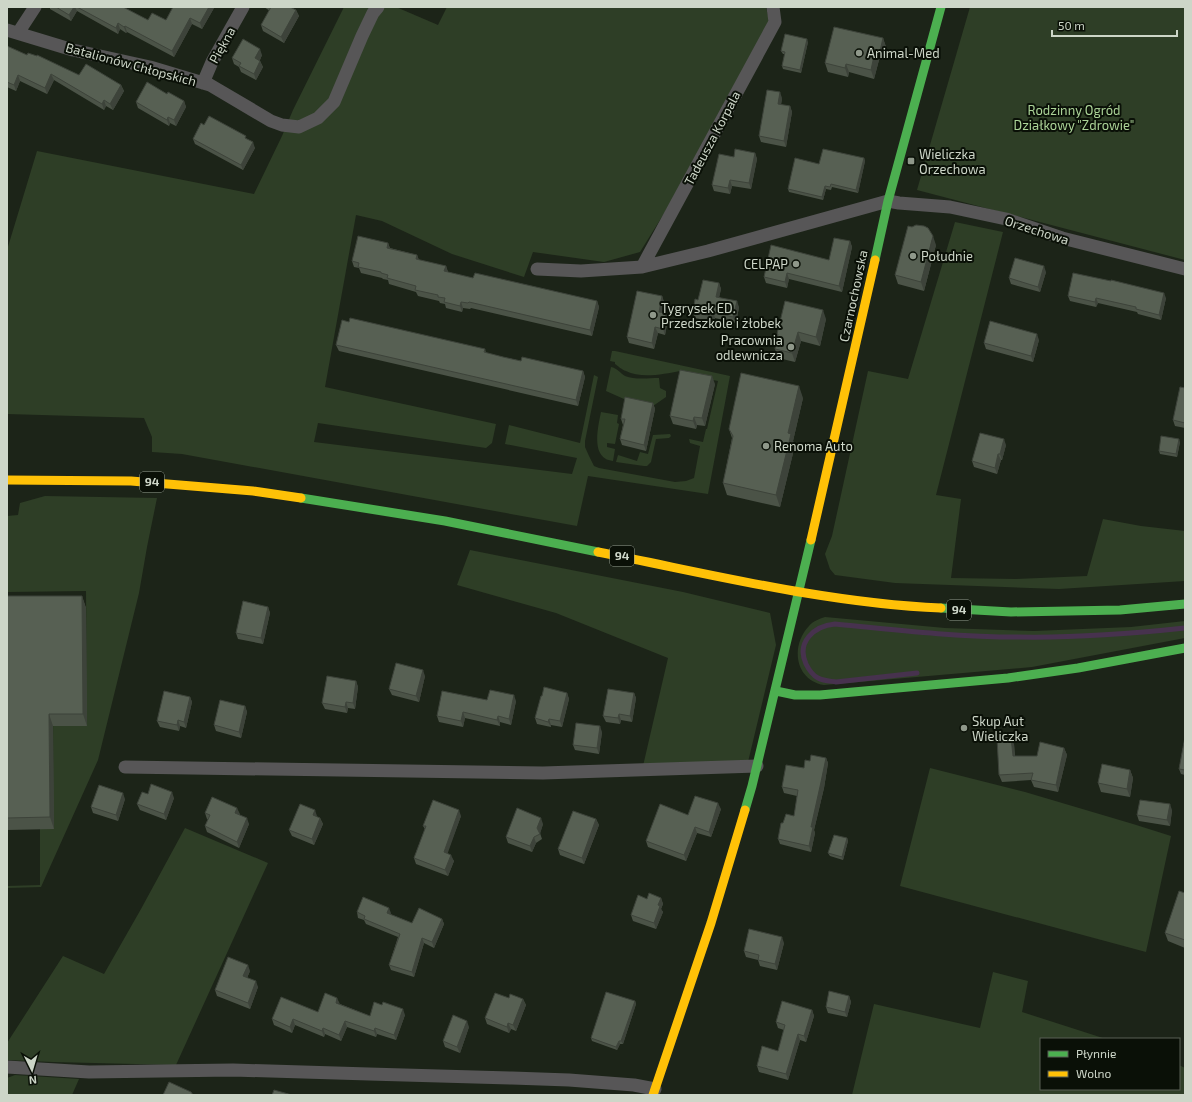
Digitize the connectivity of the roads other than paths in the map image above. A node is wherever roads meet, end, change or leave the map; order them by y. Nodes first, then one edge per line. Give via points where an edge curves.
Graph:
1 (35, 7) edge
2 (243, 7) edge
3 (378, 7) edge
4 (773, 7) edge
5 (942, 7) edge
6 (12, 32) edge
7 (203, 83) junction
8 (888, 201) junction
9 (642, 267) junction
10 (537, 269) dead end
11 (1185, 269) edge
12 (7, 480) edge
13 (799, 592) junction
14 (1185, 604) edge
15 (1185, 648) edge
16 (776, 691) junction
17 (757, 766) junction
18 (125, 767) dead end
19 (7, 1066) edge
20 (654, 1092) edge

1 - 6 street
2 - 7 street, Piękna
3 - 7 street, Batalionów Chłopskich via 362,36 334,102 318,118 299,126 282,125
4 - 9 street, Tadeusza Korpala via 775,22
5 - 8 street, Czarnochowska
6 - 7 street, Batalionów Chłopskich
8 - 9 street
8 - 11 street, Orzechowa via 950,207 1006,219 1062,238
8 - 13 street, Czarnochowska
9 - 10 street via 581,272
12 - 13 street, 94 via 131,481 255,491 445,521
13 - 14 street, 94 via 887,605 1011,612 1120,610
13 - 16 street, Czarnochowska
15 - 16 street via 1008,678 820,695 796,695
16 - 17 street, Czarnochowska
17 - 18 street via 543,773
17 - 20 street, Czarnochowska via 711,923
19 - 20 street via 89,1072 233,1070 569,1080 627,1084

